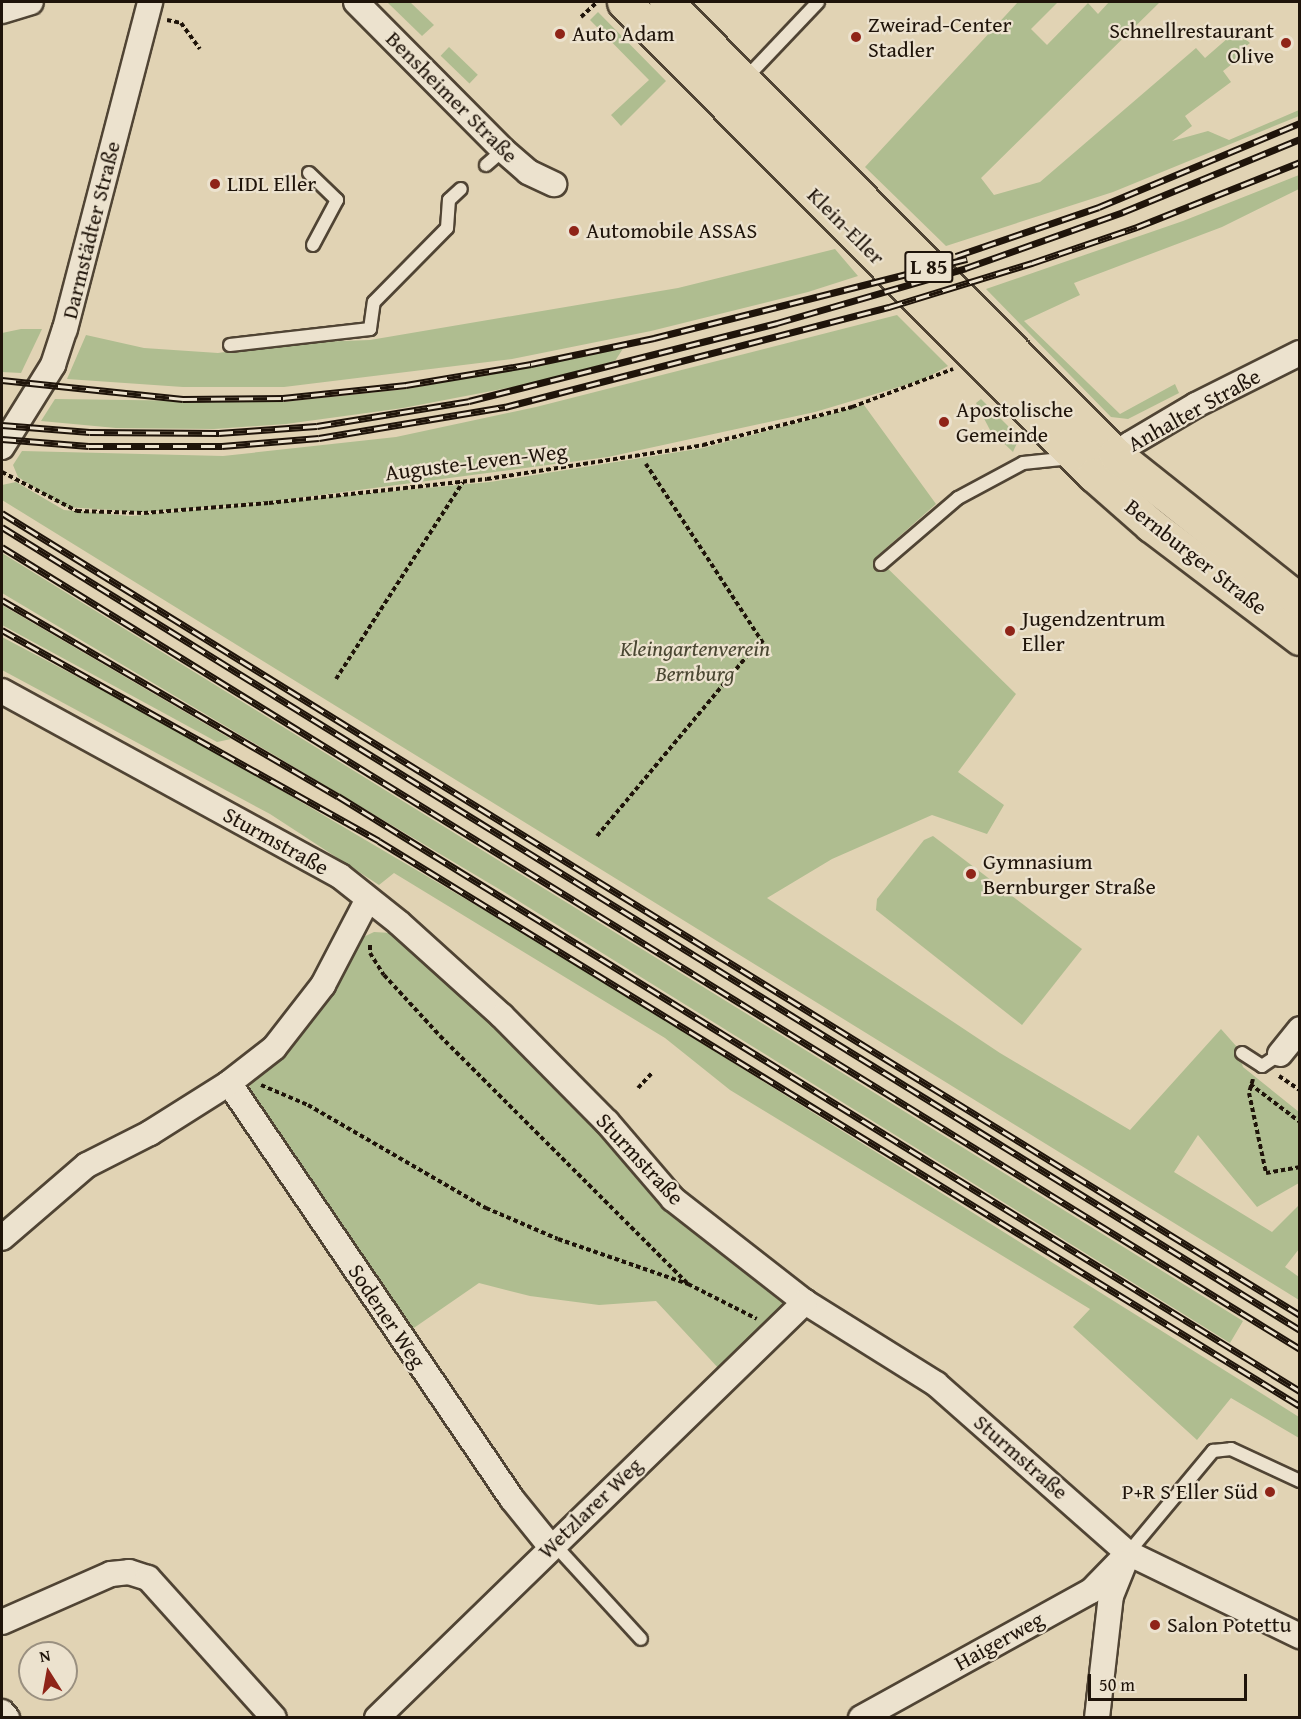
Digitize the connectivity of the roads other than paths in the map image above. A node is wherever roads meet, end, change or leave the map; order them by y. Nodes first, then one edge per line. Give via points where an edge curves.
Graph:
1 (31, 2) edge
2 (356, 2) edge
3 (610, 2) edge
4 (666, 2) edge
5 (818, 2) edge
6 (148, 8) edge
7 (2, 11) edge
8 (733, 91) junction
9 (309, 173) dead end
10 (554, 184) dead end
11 (461, 189) dead end
12 (313, 245) dead end
13 (230, 345) dead end
14 (1299, 352) edge
15 (2, 447) edge
16 (1095, 462) junction
17 (881, 564) dead end
18 (1299, 601) edge
19 (1299, 638) edge
20 (2, 691) edge
21 (368, 899) junction
22 (1299, 1029) edge
23 (1242, 1053) dead end
24 (1271, 1060) joint
25 (233, 1080) junction
26 (2, 1238) edge
27 (805, 1302) junction
28 (1299, 1481) edge
29 (551, 1545) junction
30 (1128, 1553) junction
31 (2, 1622) edge
32 (1299, 1636) edge
33 (641, 1639) dead end
34 (2, 1712) edge
35 (8, 1718) edge
36 (274, 1718) edge
37 (377, 1718) edge
38 (861, 1718) edge
39 (1097, 1718) edge

1 - 7 street
2 - 10 street, Bensheimer Straße via 495,157
3 - 8 main road, Klein-Eller / L 85
4 - 8 main road, Klein-Eller / L 85
5 - 8 lane
6 - 15 street, Darmstädter Straße via 65,329 53,365
8 - 16 main road, Klein-Eller / L 85
9 - 12 lane via 337,200
11 - 13 lane via 449,200 447,228 374,302 370,329
14 - 16 street, Anhalter Straße
16 - 17 lane via 1023,463 958,498
16 - 18 main road, Bernburger Straße / L 85
16 - 19 main road, Bernburger Straße / L 85 via 1151,525
20 - 21 street, Sturmstraße via 340,876
21 - 25 street via 323,985 294,1026 274,1048
21 - 27 street, Sturmstraße via 502,1016 607,1122 673,1199
22 - 24 street
23 - 24 lane
25 - 26 street via 150,1133 87,1165
25 - 29 street, Sodener Weg via 512,1499
27 - 29 street, Wetzlarer Weg
27 - 30 street, Sturmstraße via 936,1384
28 - 30 lane via 1231,1449 1213,1451
29 - 33 lane
29 - 37 street, Wetzlarer Weg
30 - 32 street, Sturmstraße
30 - 38 street, Haigerweg via 1091,1591
30 - 39 street via 1111,1596
31 - 36 street via 111,1574 129,1572 148,1578
34 - 35 street

